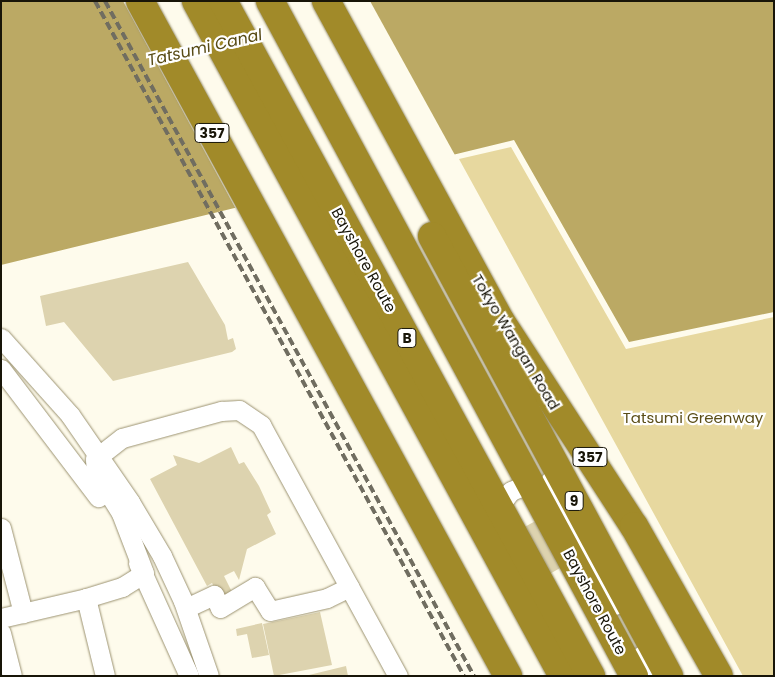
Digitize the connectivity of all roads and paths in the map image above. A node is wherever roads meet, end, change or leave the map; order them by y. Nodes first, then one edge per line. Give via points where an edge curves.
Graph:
1 (140, 1) edge
2 (196, 1) edge
3 (223, 1) edge
4 (270, 1) edge
5 (306, 1) edge
6 (326, 1) edge
7 (479, 326) junction
8 (2, 339) edge
9 (1, 369) edge
10 (98, 454) junction
11 (562, 507) junction
12 (1, 528) edge
13 (144, 573) junction
14 (350, 587) junction
15 (86, 598) junction
16 (186, 608) junction
17 (23, 613) junction
18 (1, 618) edge
19 (1, 633) edge
20 (638, 665) edge
21 (717, 674) edge
22 (12, 676) edge
23 (105, 676) edge
24 (189, 676) edge
25 (209, 676) edge
26 (398, 676) edge
27 (508, 676) edge
28 (563, 676) edge
29 (581, 676) edge
30 (591, 676) edge
31 (650, 676) edge
32 (654, 676) edge
33 (669, 676) edge

1 - 27 highway, 357
2 - 28 highway, B
3 - 30 highway, Bayshore Route / B
4 - 20 highway, Bayshore Route
5 - 7 highway, 9
6 - 21 highway, Tokyo Wangan Road / 357 via 456,240 542,388 634,526
7 - 11 street
7 - 33 highway, 9
8 - 10 street via 70,415
9 - 13 street via 66,452
10 - 13 street via 94,465 96,473 121,513
10 - 14 street via 122,438 221,411 239,410 250,415 261,425
10 - 16 street via 162,556
11 - 20 street
11 - 29 street via 544,488 525,486 508,494 499,517 504,533
12 - 17 street
13 - 15 street via 122,587
13 - 24 street
14 - 16 street via 327,598 270,611 255,587 220,608 214,595
14 - 26 street
15 - 17 street
15 - 23 street
16 - 25 street
17 - 18 street
19 - 22 street
20 - 31 street
20 - 32 street

